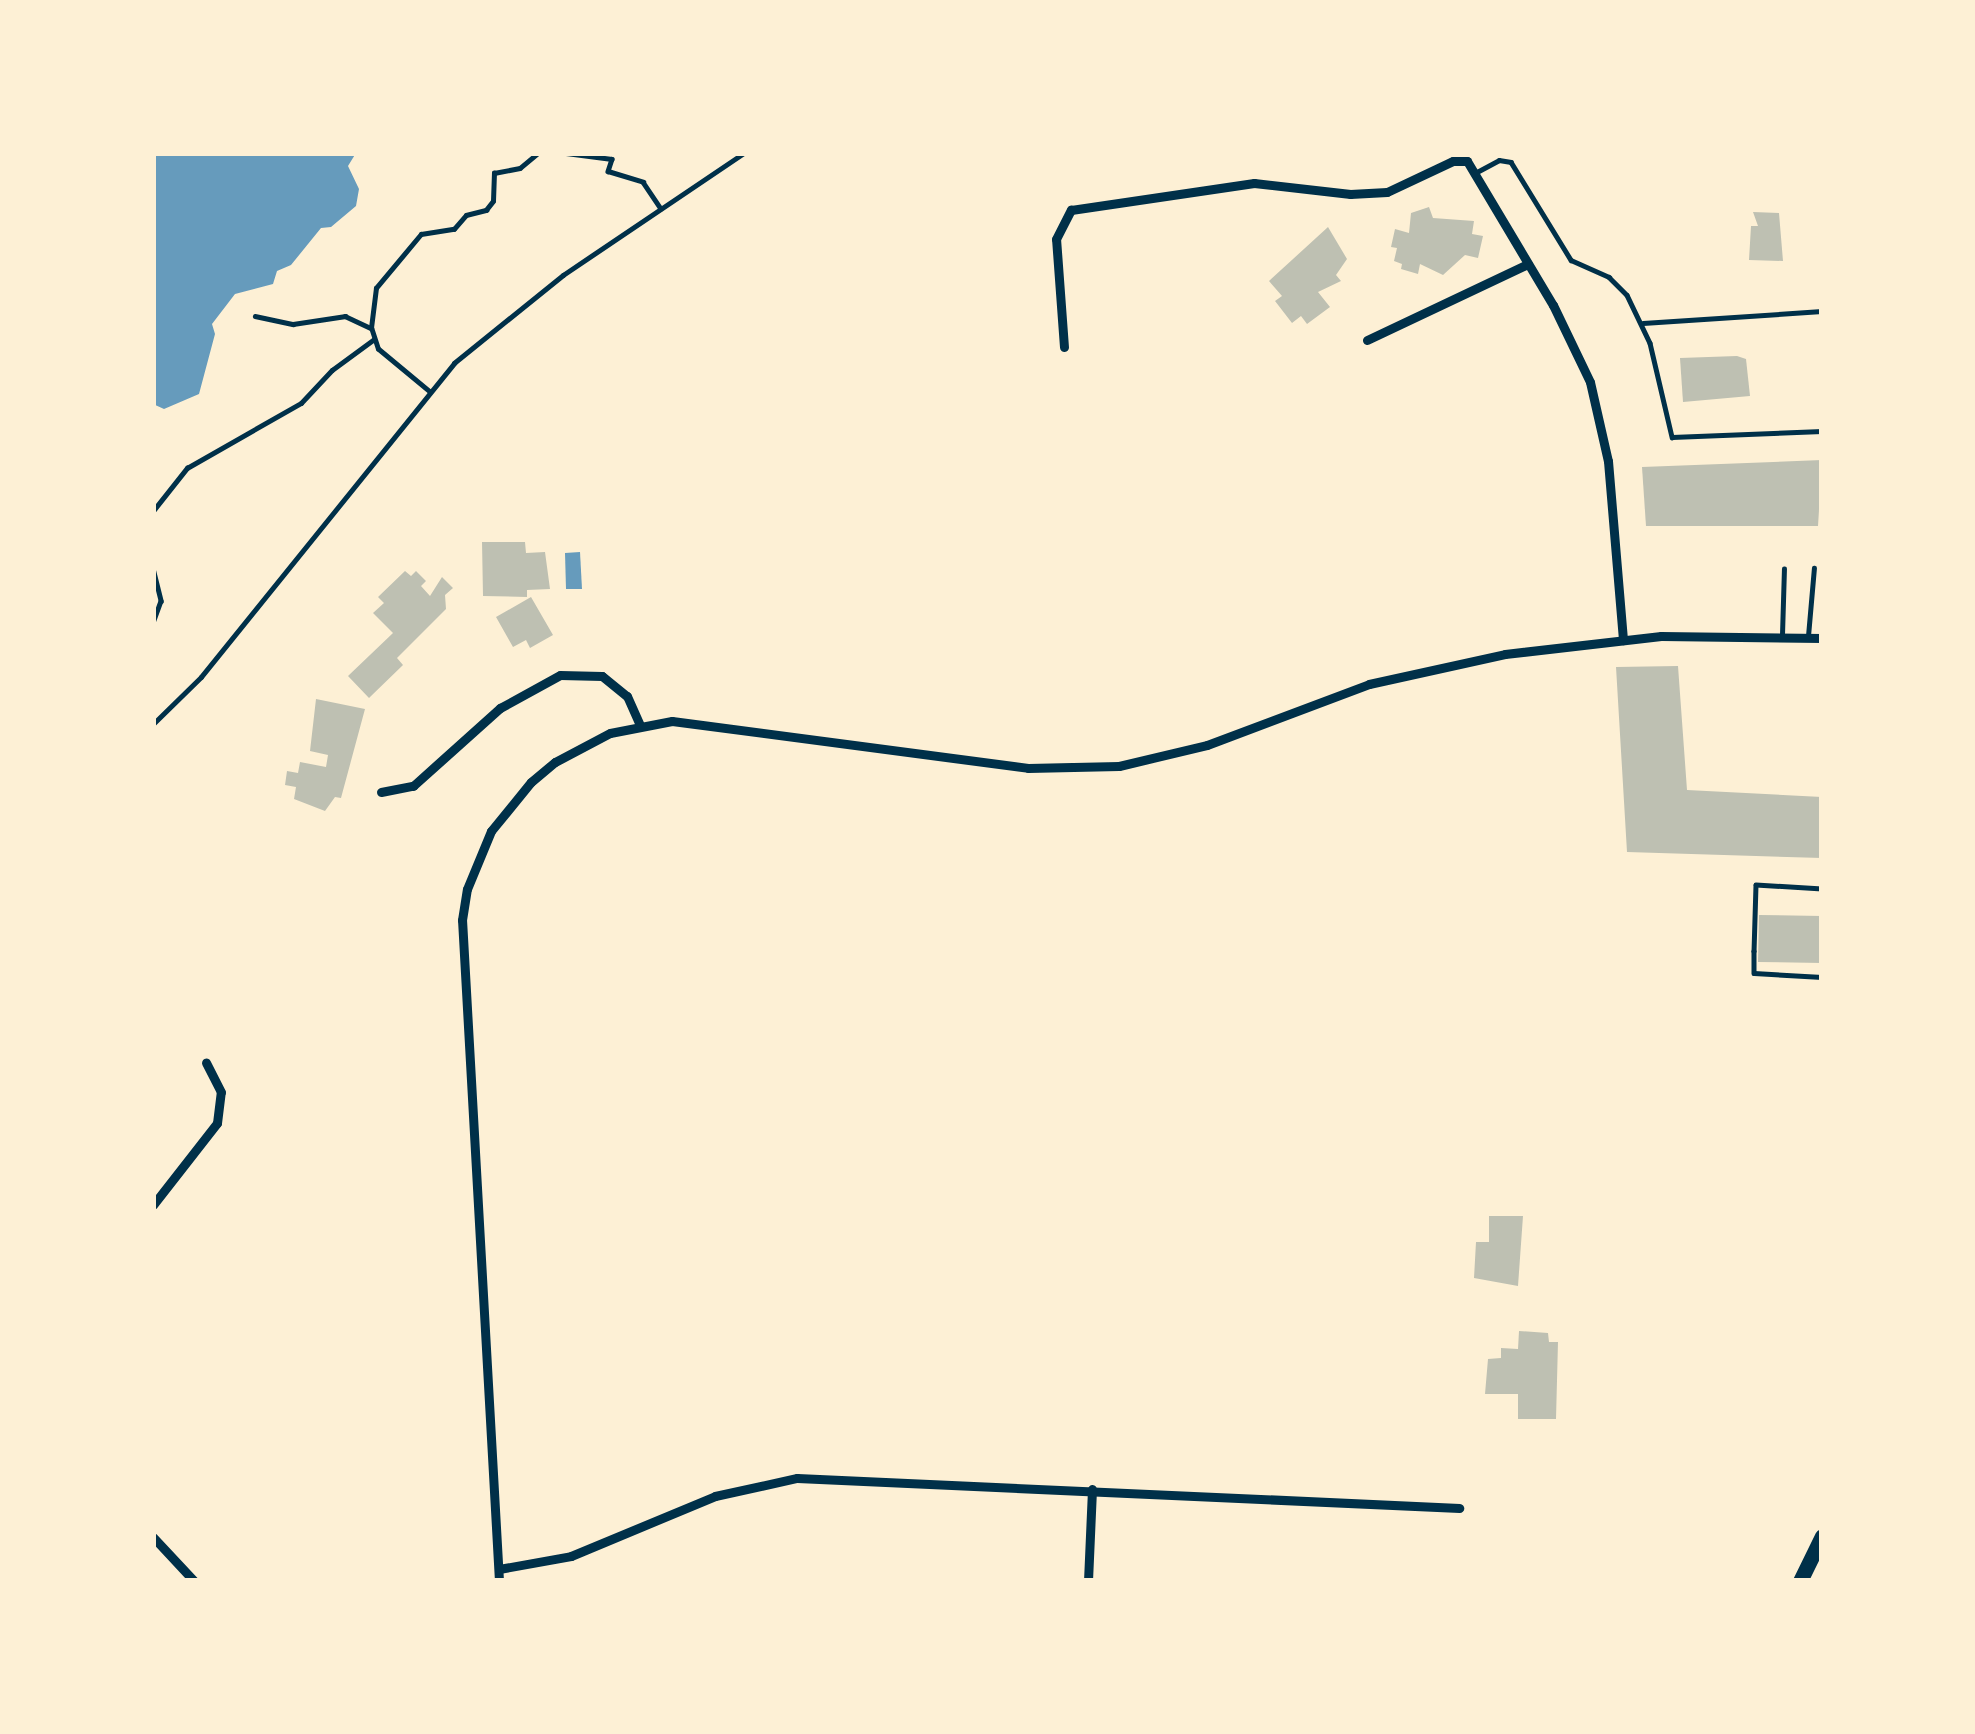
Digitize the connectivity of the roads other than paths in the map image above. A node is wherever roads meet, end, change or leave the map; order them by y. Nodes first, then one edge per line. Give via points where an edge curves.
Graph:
1 (1475, 173) junction
2 (1528, 264) junction
3 (1822, 311) edge
4 (1643, 323) junction
5 (1367, 340) dead end
6 (1064, 347) dead end
7 (1822, 431) edge
8 (1814, 568) dead end
9 (1784, 569) dead end
10 (1781, 635) junction
11 (1808, 636) junction
12 (1822, 638) edge
13 (1623, 640) junction
14 (640, 725) junction
15 (381, 792) dead end
16 (1822, 889) edge
17 (1822, 977) edge
18 (206, 1063) dead end
19 (153, 1205) edge
20 (1092, 1489) junction
21 (1460, 1508) dead end
22 (1822, 1536) edge
23 (153, 1537) edge
24 (499, 1575) edge
25 (194, 1581) edge
26 (1088, 1581) edge
27 (1800, 1581) edge

1 - 2 street
1 - 4 lane via 1511,162 1571,260 1618,283
1 - 6 street via 1459,159 1387,192 1254,183 1070,210 1056,239
2 - 5 street
2 - 13 street via 1579,353 1599,411
3 - 4 lane
4 - 7 lane via 1672,437
8 - 11 lane
9 - 10 lane
10 - 11 street
10 - 13 street
11 - 12 street
13 - 14 street via 1436,666 1208,745 1118,766 1028,768 703,721
14 - 15 street via 627,696 602,676 560,675 500,708 412,786
14 - 24 street via 582,746 520,794 478,859 461,920
16 - 17 lane via 1756,885 1754,951 1754,973
18 - 19 street via 221,1092 217,1123
20 - 21 street
20 - 24 street via 797,1478 715,1496 571,1556
20 - 26 street
22 - 27 main road
23 - 25 street

